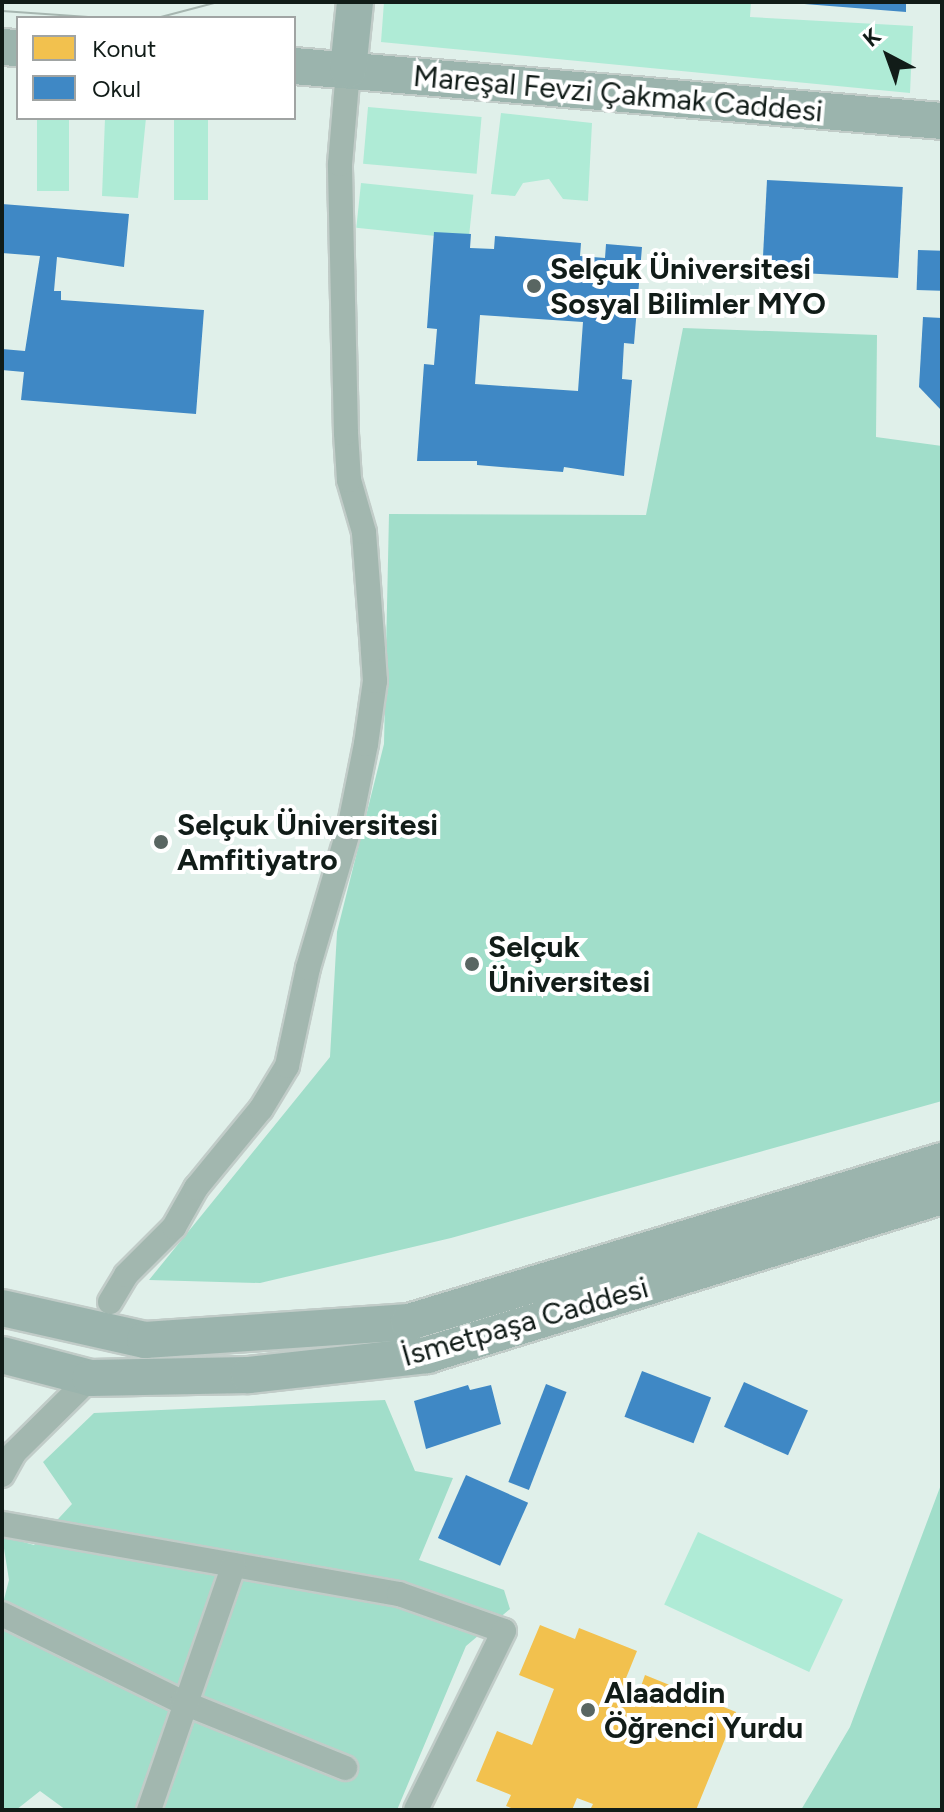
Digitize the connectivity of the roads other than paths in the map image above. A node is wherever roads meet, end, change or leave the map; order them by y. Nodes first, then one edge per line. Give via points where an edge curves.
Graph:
1 (355, 2) edge
2 (296, 66) edge
3 (348, 70) junction
4 (942, 121) edge
5 (942, 1161) edge
6 (942, 1196) edge
7 (110, 1302) dead end
8 (2, 1308) edge
9 (2, 1355) edge
10 (90, 1378) junction
11 (2, 1475) edge
12 (2, 1524) edge
13 (234, 1565) junction
14 (2, 1614) edge
15 (182, 1702) junction
16 (345, 1768) dead end
17 (149, 1810) edge
18 (416, 1810) edge

1 - 3 main road
2 - 3 main road, Mareşal Fevzi Çakmak Caddesi
3 - 4 main road, Mareşal Fevzi Çakmak Caddesi
3 - 7 street via 340,164 346,433 349,480 364,532 375,681 366,744 287,1066 261,1109 196,1188 174,1227 126,1275
5 - 8 main road via 409,1322 145,1340
6 - 10 main road, İsmetpaşa Caddesi via 427,1355 249,1375
9 - 10 main road, İsmetpaşa Caddesi
10 - 11 street via 14,1453
12 - 13 street
13 - 15 street
13 - 18 street via 399,1594 504,1631
14 - 15 street
15 - 16 street
15 - 17 street

